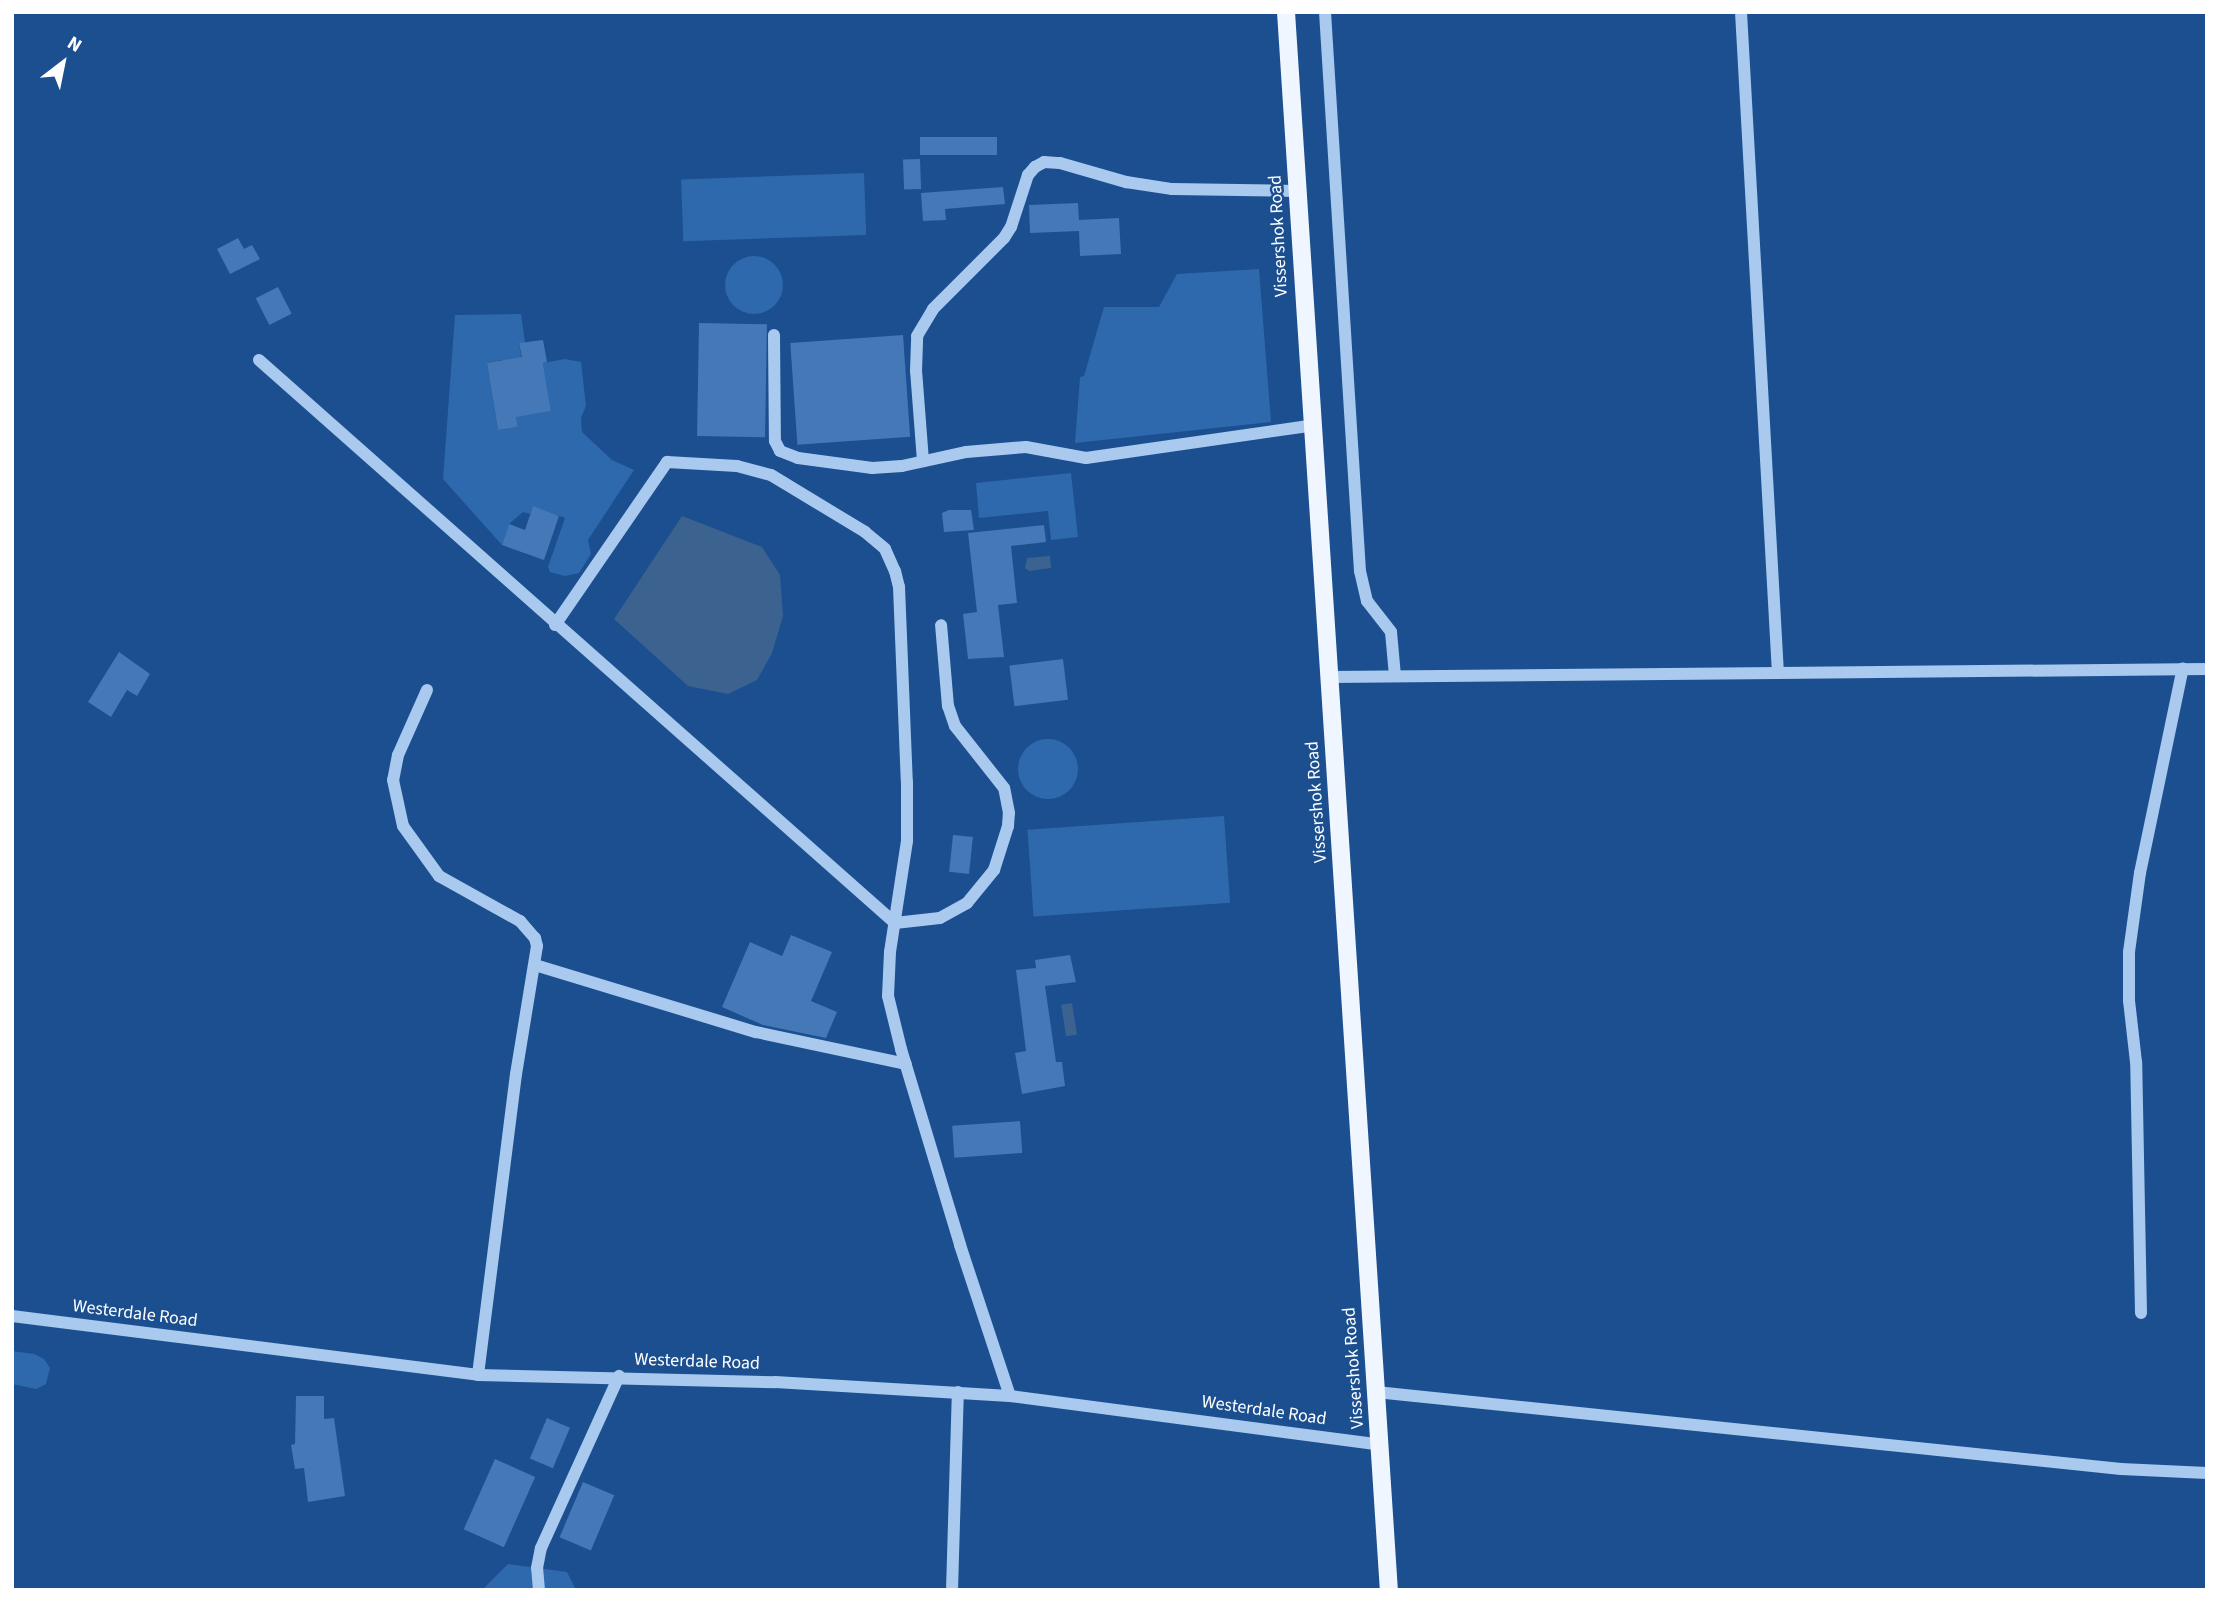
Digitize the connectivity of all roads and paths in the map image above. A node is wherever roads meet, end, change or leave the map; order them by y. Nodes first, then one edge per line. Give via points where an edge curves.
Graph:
1 (1286, 12) edge
2 (1325, 12) edge
3 (1741, 12) edge
4 (1298, 191) junction
5 (774, 335) dead end
6 (259, 360) dead end
7 (1314, 425) junction
8 (923, 461) junction
9 (555, 625) junction
10 (940, 625) dead end
11 (2183, 668) junction
12 (2207, 668) edge
13 (1778, 673) junction
14 (1395, 676) junction
15 (1330, 677) junction
16 (427, 690) dead end
17 (895, 923) junction
18 (535, 965) junction
19 (906, 1064) junction
20 (2141, 1313) dead end
21 (12, 1316) edge
22 (478, 1375) junction
23 (619, 1376) junction
24 (958, 1392) junction
25 (1376, 1392) junction
26 (1010, 1396) junction
27 (1381, 1445) junction
28 (2207, 1474) edge
29 (539, 1590) edge
30 (952, 1590) edge
31 (1389, 1590) edge

1 - 4 main road, Vissershok Road
2 - 14 street via 1362,581 1367,601 1391,632
3 - 13 street
4 - 7 main road, Vissershok Road
4 - 8 street via 1172,189 1126,182 1060,163 1035,167 1004,238 933,309 917,336
5 - 8 street via 775,441 780,451 797,458 872,468
6 - 9 street
7 - 8 street via 1086,458 1026,447
7 - 15 main road, Vissershok Road
9 - 17 street
9 - 17 street via 667,462 737,466 771,475 877,542 895,571 901,615 907,841
10 - 17 street via 948,706 955,726 1004,788 1009,813 994,870 973,898 940,918
11 - 12 street
11 - 13 street
11 - 20 street via 2140,873 2129,952 2137,1076
13 - 14 street
14 - 15 street
15 - 25 main road, Vissershok Road
16 - 18 street via 398,755 393,780 402,826 439,876 530,931 537,946
17 - 19 street via 888,996
18 - 19 street via 756,1032
18 - 22 street via 516,1074
19 - 26 street
21 - 22 street, Westerdale Road
22 - 23 street, Westerdale Road
23 - 24 street, Westerdale Road
23 - 29 street via 541,1548
24 - 26 street, Westerdale Road
24 - 30 street
25 - 27 main road, Vissershok Road
25 - 28 street
26 - 27 street, Westerdale Road
27 - 31 main road, Vissershok Road

